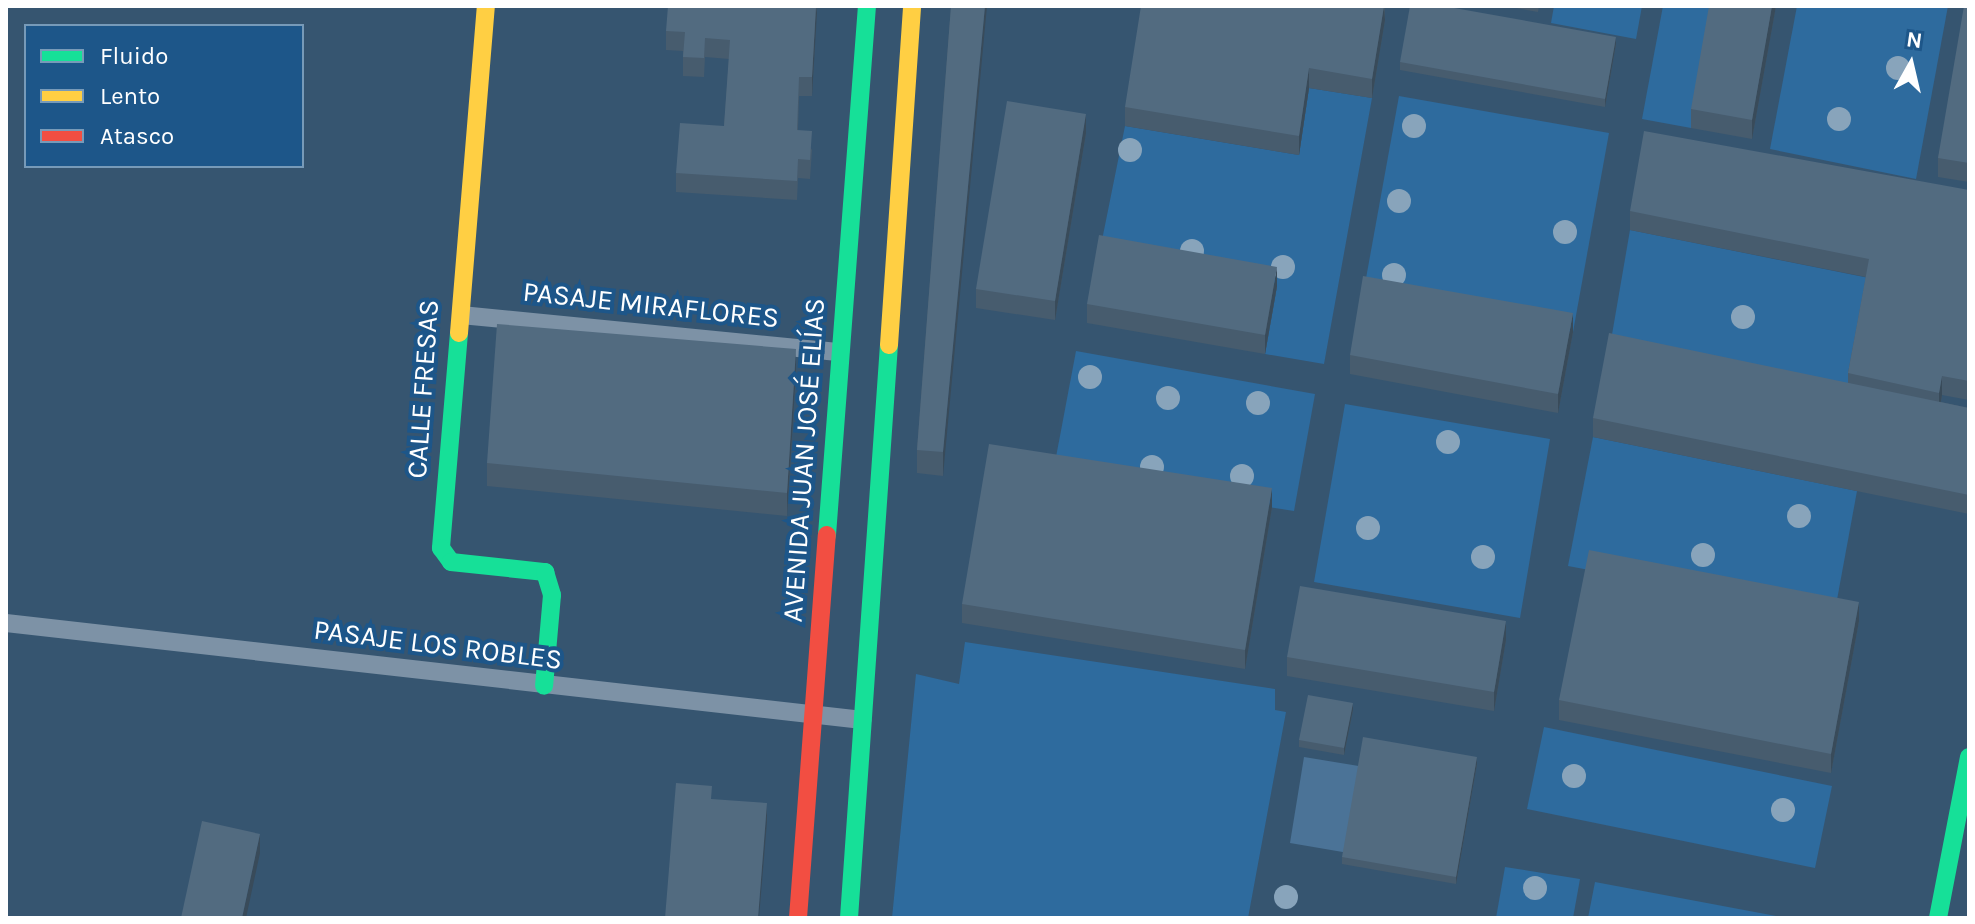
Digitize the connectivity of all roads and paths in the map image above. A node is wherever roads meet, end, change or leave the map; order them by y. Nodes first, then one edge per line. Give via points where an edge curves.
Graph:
1 (486, 6) edge
2 (867, 6) edge
3 (912, 6) edge
4 (457, 314) junction
5 (840, 352) junction
6 (6, 623) edge
7 (544, 686) junction
8 (813, 715) junction
9 (863, 720) junction
10 (1969, 757) edge
11 (798, 918) edge
12 (849, 918) edge
13 (1938, 918) edge

1 - 4 street, CALLE FRESAS
2 - 5 street, AVENIDA JUAN JOSÉ ELÍAS
3 - 9 street
4 - 5 lane, PASAJE MIRAFLORES
4 - 7 street, CALLE FRESAS via 441,554 451,562 545,572 552,595
5 - 8 street, AVENIDA JUAN JOSÉ ELÍAS
6 - 7 lane, PASAJE LOS ROBLES
7 - 8 lane, PASAJE LOS ROBLES
8 - 9 lane, PASAJE LOS ROBLES
8 - 11 street, AVENIDA JUAN JOSÉ ELÍAS
9 - 12 street
10 - 13 street

